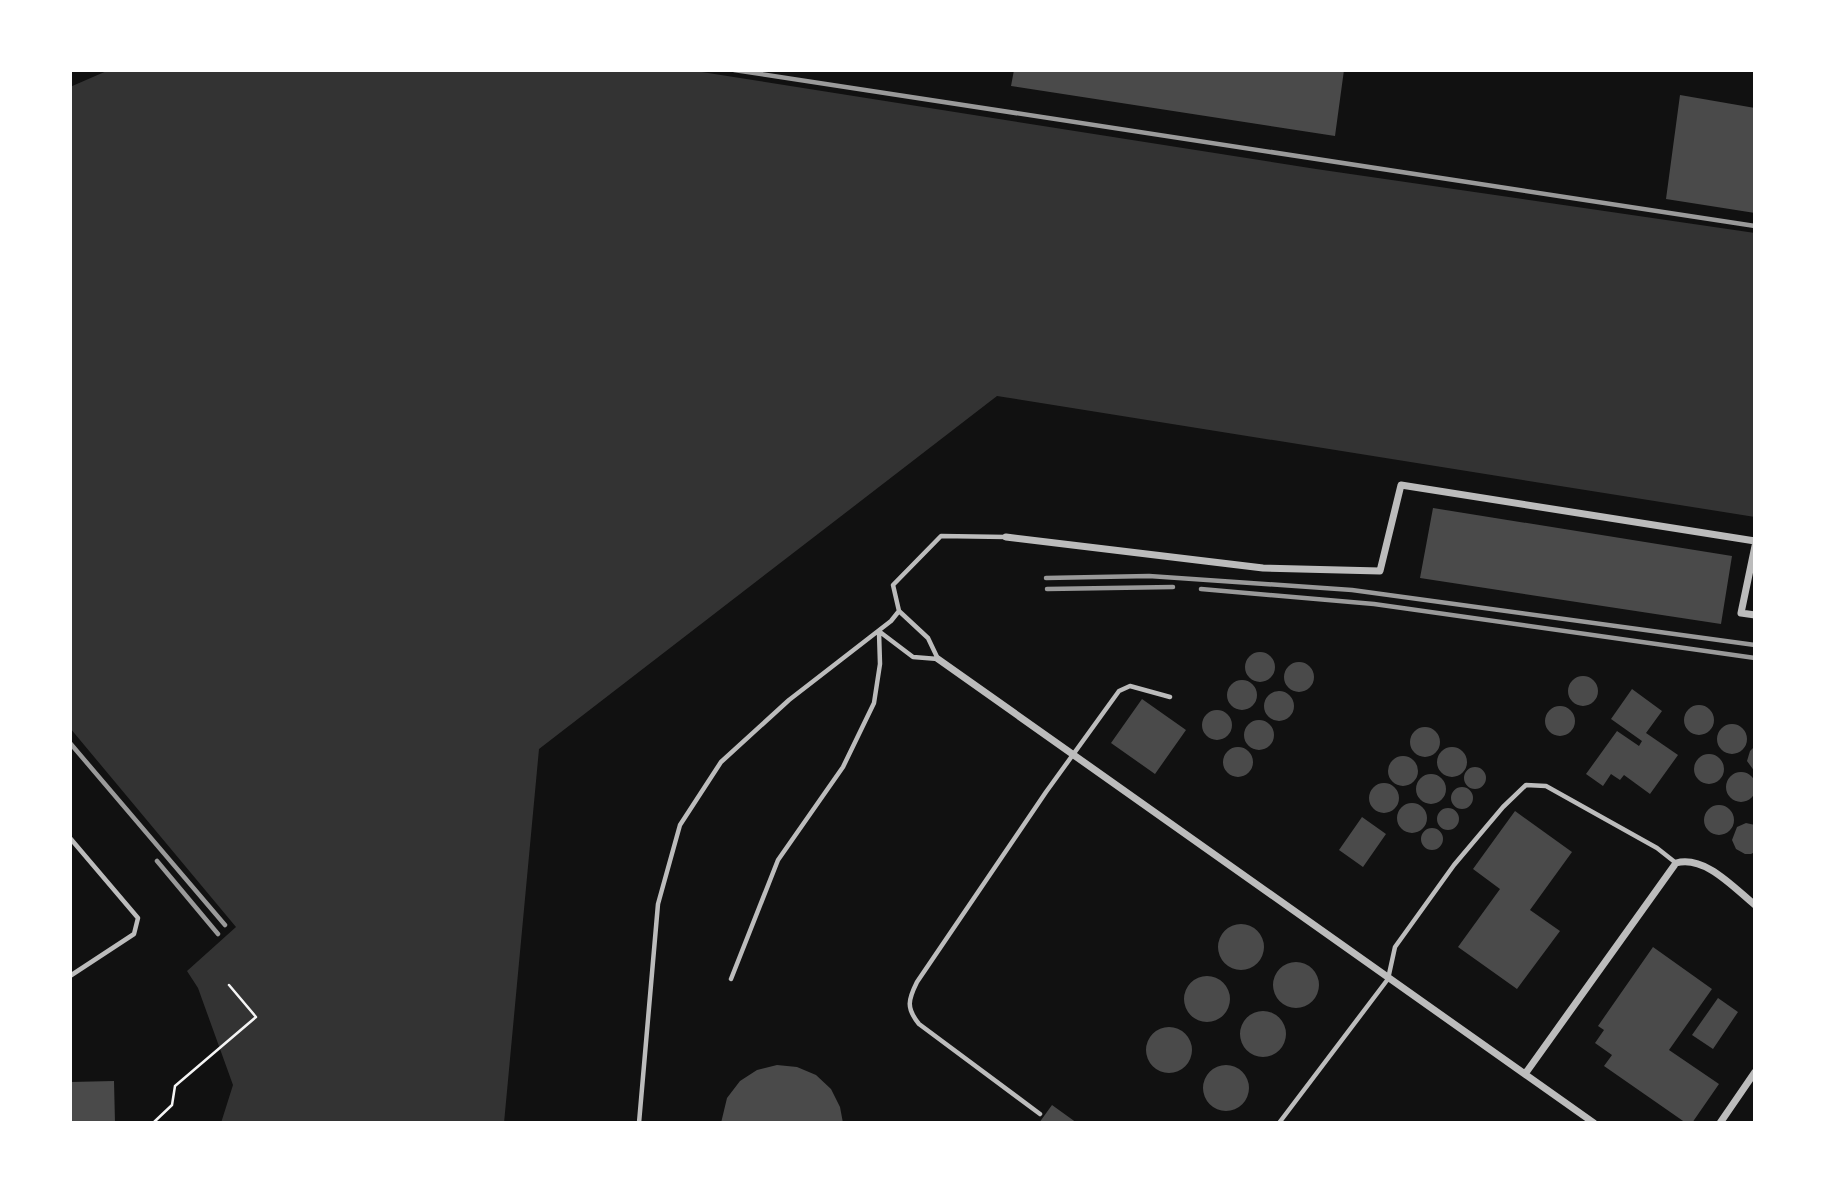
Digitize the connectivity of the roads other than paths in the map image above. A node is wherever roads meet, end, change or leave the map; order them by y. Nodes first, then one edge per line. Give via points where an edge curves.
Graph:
1 (1006, 537) joint
2 (1755, 541) edge
3 (1755, 546) edge
4 (899, 611) junction
5 (1755, 615) edge
6 (879, 632) junction
7 (938, 659) junction
8 (1170, 697) dead end
9 (1072, 754) junction
10 (70, 838) edge
11 (1679, 862) junction
12 (1755, 905) edge
13 (70, 976) edge
14 (731, 979) dead end
15 (1388, 979) junction
16 (1755, 1072) edge
17 (1525, 1074) junction
18 (1040, 1114) dead end
19 (639, 1123) edge
20 (1279, 1123) edge
21 (1594, 1123) edge
22 (1720, 1123) edge

1 - 2 street via 1263,568 1380,571 1401,485
1 - 4 lane via 941,536 893,585
3 - 5 street via 1741,613
4 - 6 lane
4 - 7 lane via 928,638
6 - 7 lane via 913,657
6 - 14 lane via 880,664 869,715 843,767 778,860
6 - 19 lane via 789,701 721,762 680,825 658,904
7 - 9 street
8 - 9 lane via 1142,687 1124,687
9 - 15 street
9 - 18 lane via 917,982 909,1001 910,1013 919,1024
10 - 13 lane via 138,918 134,934
11 - 12 street via 1704,865
11 - 15 lane via 1546,786 1526,785 1454,864 1395,947
11 - 17 street
15 - 17 street
15 - 20 lane
16 - 22 street
17 - 21 street

